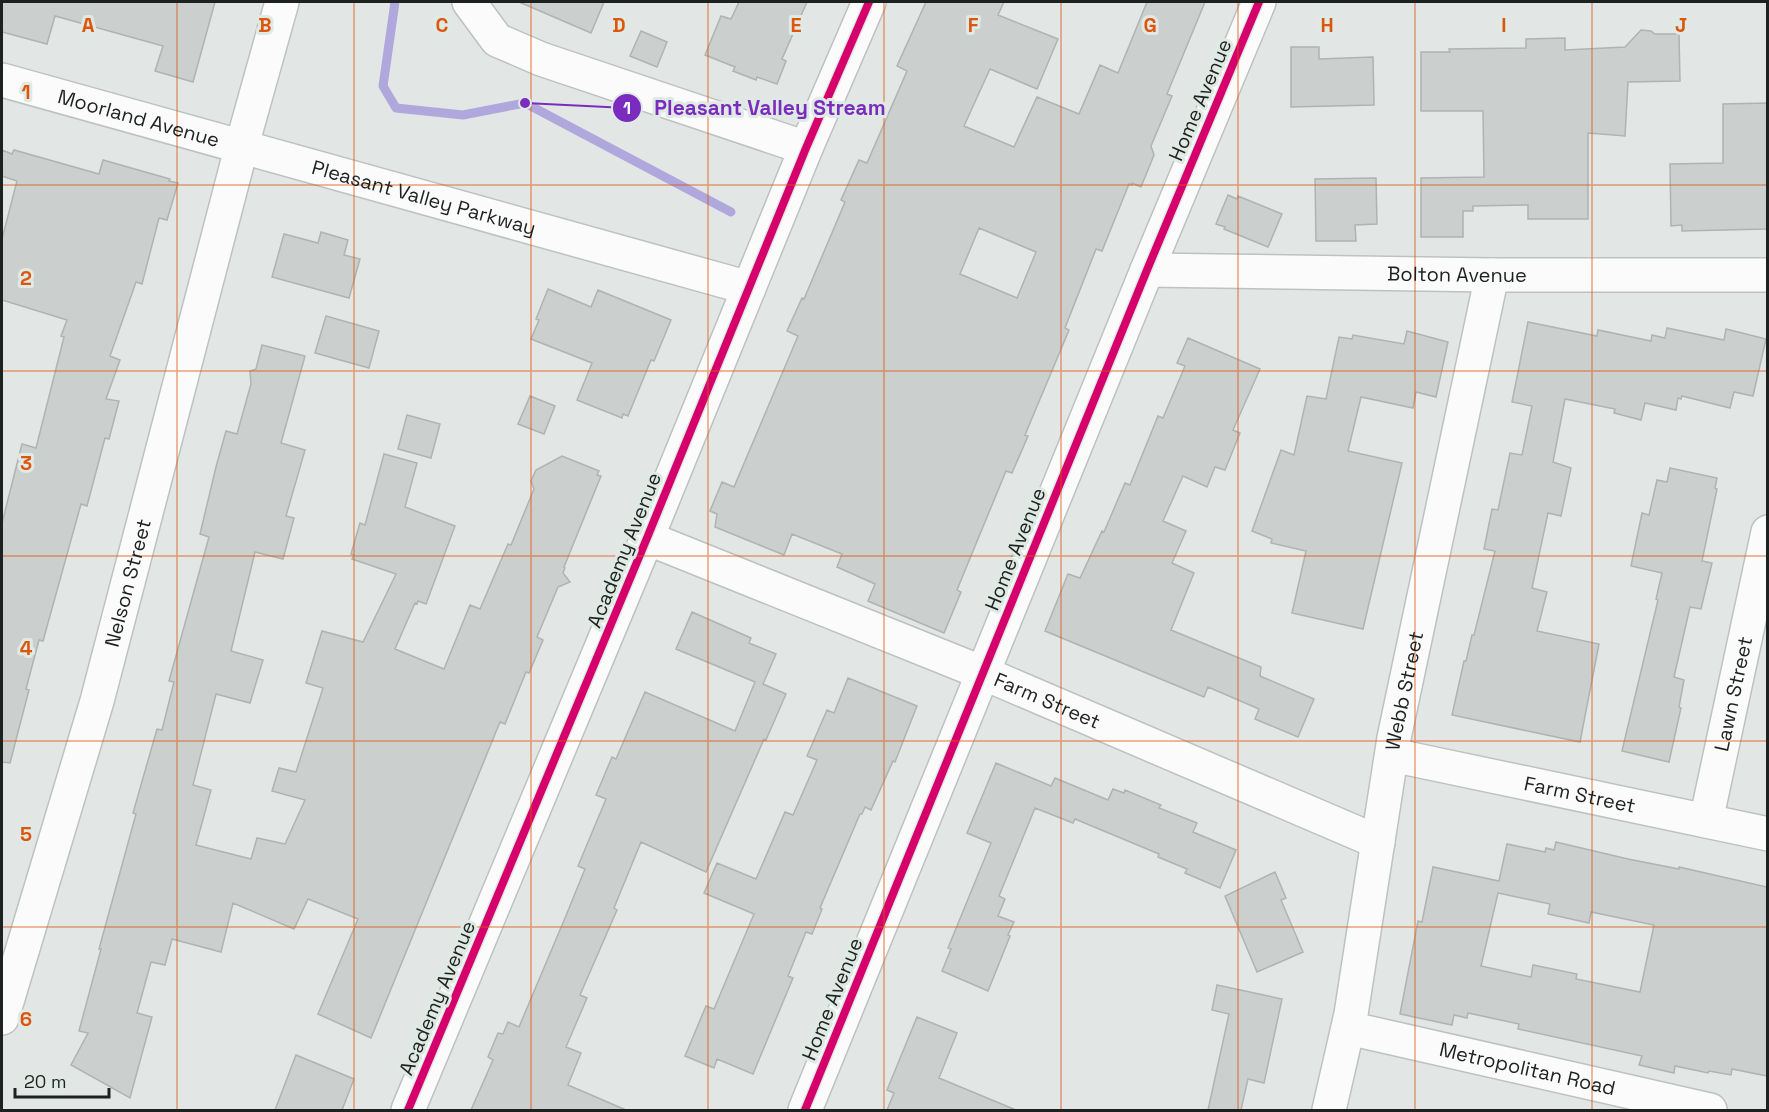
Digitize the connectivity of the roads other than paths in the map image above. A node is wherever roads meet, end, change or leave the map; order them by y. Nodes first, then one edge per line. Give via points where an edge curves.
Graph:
1 (282, 2) edge
2 (469, 2) edge
3 (869, 2) edge
4 (1259, 2) edge
5 (2, 80) edge
6 (242, 146) junction
7 (806, 148) junction
8 (1147, 270) junction
9 (1767, 274) edge
10 (1492, 275) junction
11 (749, 288) junction
12 (1767, 532) edge
13 (647, 538) junction
14 (983, 673) junction
15 (1392, 755) junction
16 (1706, 821) junction
17 (1767, 834) edge
18 (1378, 842) junction
19 (2, 1018) edge
20 (1347, 1028) junction
21 (1644, 1103) edge
22 (408, 1110) edge
23 (805, 1110) edge
24 (1329, 1110) edge
25 (1710, 1110) edge

1 - 6 street
2 - 7 street via 497,40 542,59
3 - 7 street, Academy Avenue
4 - 8 street, Home Avenue
5 - 6 street, Moorland Avenue
6 - 11 street, Pleasant Valley Parkway
6 - 19 street, Nelson Street via 97,701
7 - 11 street, Academy Avenue
8 - 10 street, Bolton Avenue
8 - 14 street, Home Avenue
9 - 10 street, Bolton Avenue
10 - 15 street, Webb Street
11 - 13 street, Academy Avenue
12 - 16 street, Lawn Street
13 - 14 street, Farm Street
13 - 22 street, Academy Avenue
14 - 18 street, Farm Street
14 - 23 street, Home Avenue
15 - 16 street, Farm Street
15 - 18 street, Webb Street
16 - 17 street, Farm Street
18 - 20 street, Webb Street
20 - 21 street, Metropolitan Road
20 - 24 street, Webb Street
21 - 25 street, Metropolitan Road

